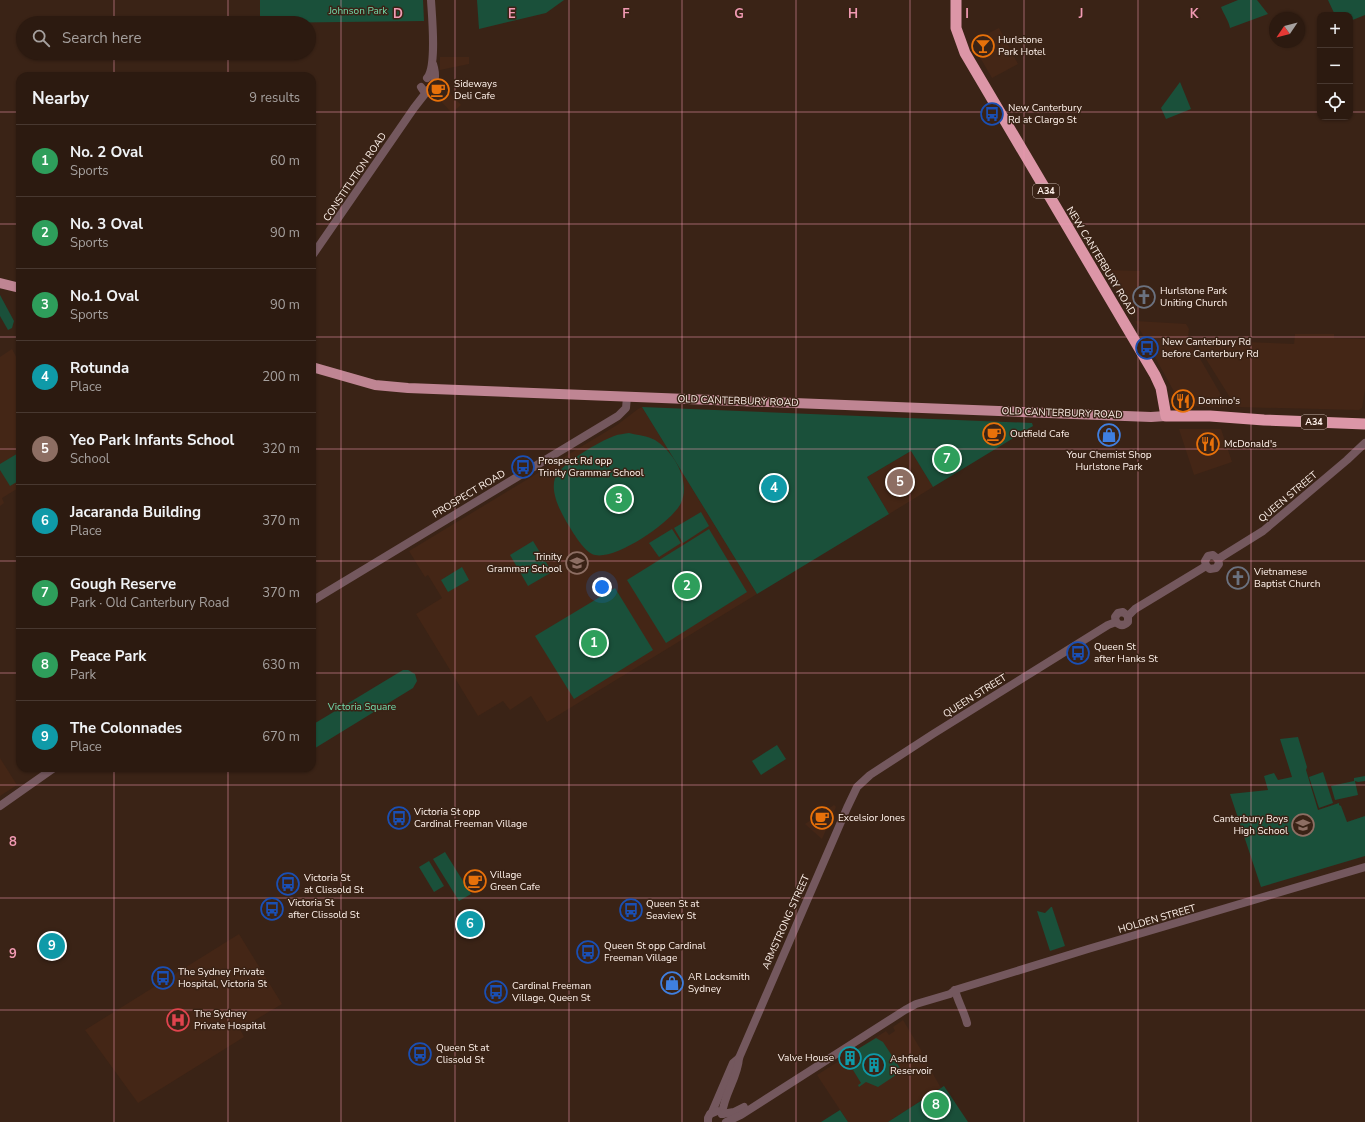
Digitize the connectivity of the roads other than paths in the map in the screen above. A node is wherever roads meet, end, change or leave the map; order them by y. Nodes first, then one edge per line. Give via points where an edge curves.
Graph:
1 (431, 0) edge
2 (956, 0) edge
3 (962, 0) edge
4 (961, 37) junction
5 (316, 250) edge
6 (0, 283) edge
7 (16, 287) edge
8 (316, 368) edge
9 (627, 397) junction
10 (1166, 416) junction
11 (1365, 424) edge
12 (1365, 443) edge
13 (316, 599) edge
14 (48, 772) edge
15 (852, 795) joint
16 (0, 806) edge
17 (1365, 867) edge
18 (955, 990) junction
19 (968, 1023) dead end
20 (739, 1058) junction
21 (712, 1112) junction
22 (724, 1118) edge
23 (708, 1122) edge

1 - 5 street, CONSTITUTION ROAD via 432,61 427,85 414,108
2 - 4 highway, NEW CANTERBURY ROAD / A34 via 956,28
3 - 4 highway, NEW CANTERBURY ROAD / A34
4 - 10 highway, NEW CANTERBURY ROAD / A34 via 966,54 1155,375 1161,388
6 - 7 main road
8 - 9 main road, OLD CANTERBURY ROAD via 375,385 392,387
9 - 10 main road, OLD CANTERBURY ROAD
9 - 13 street, PROSPECT ROAD via 626,408 618,416
10 - 11 highway, A34
12 - 15 street, QUEEN STREET via 1263,531 1218,559 1213,555 1208,556 1206,566 1135,609 1128,616 1123,612 1118,613 1115,617 1116,622 886,763 863,781
14 - 16 street
15 - 20 street, ARMSTRONG STREET
17 - 18 street, HOLDEN STREET
18 - 19 street
18 - 22 street, HOLDEN STREET via 914,1000 903,1006
20 - 21 street, ARMSTRONG STREET via 733,1063
20 - 22 street, ARMSTRONG STREET via 738,1067 725,1098
21 - 22 street via 718,1112
21 - 23 street, ARMSTRONG STREET

